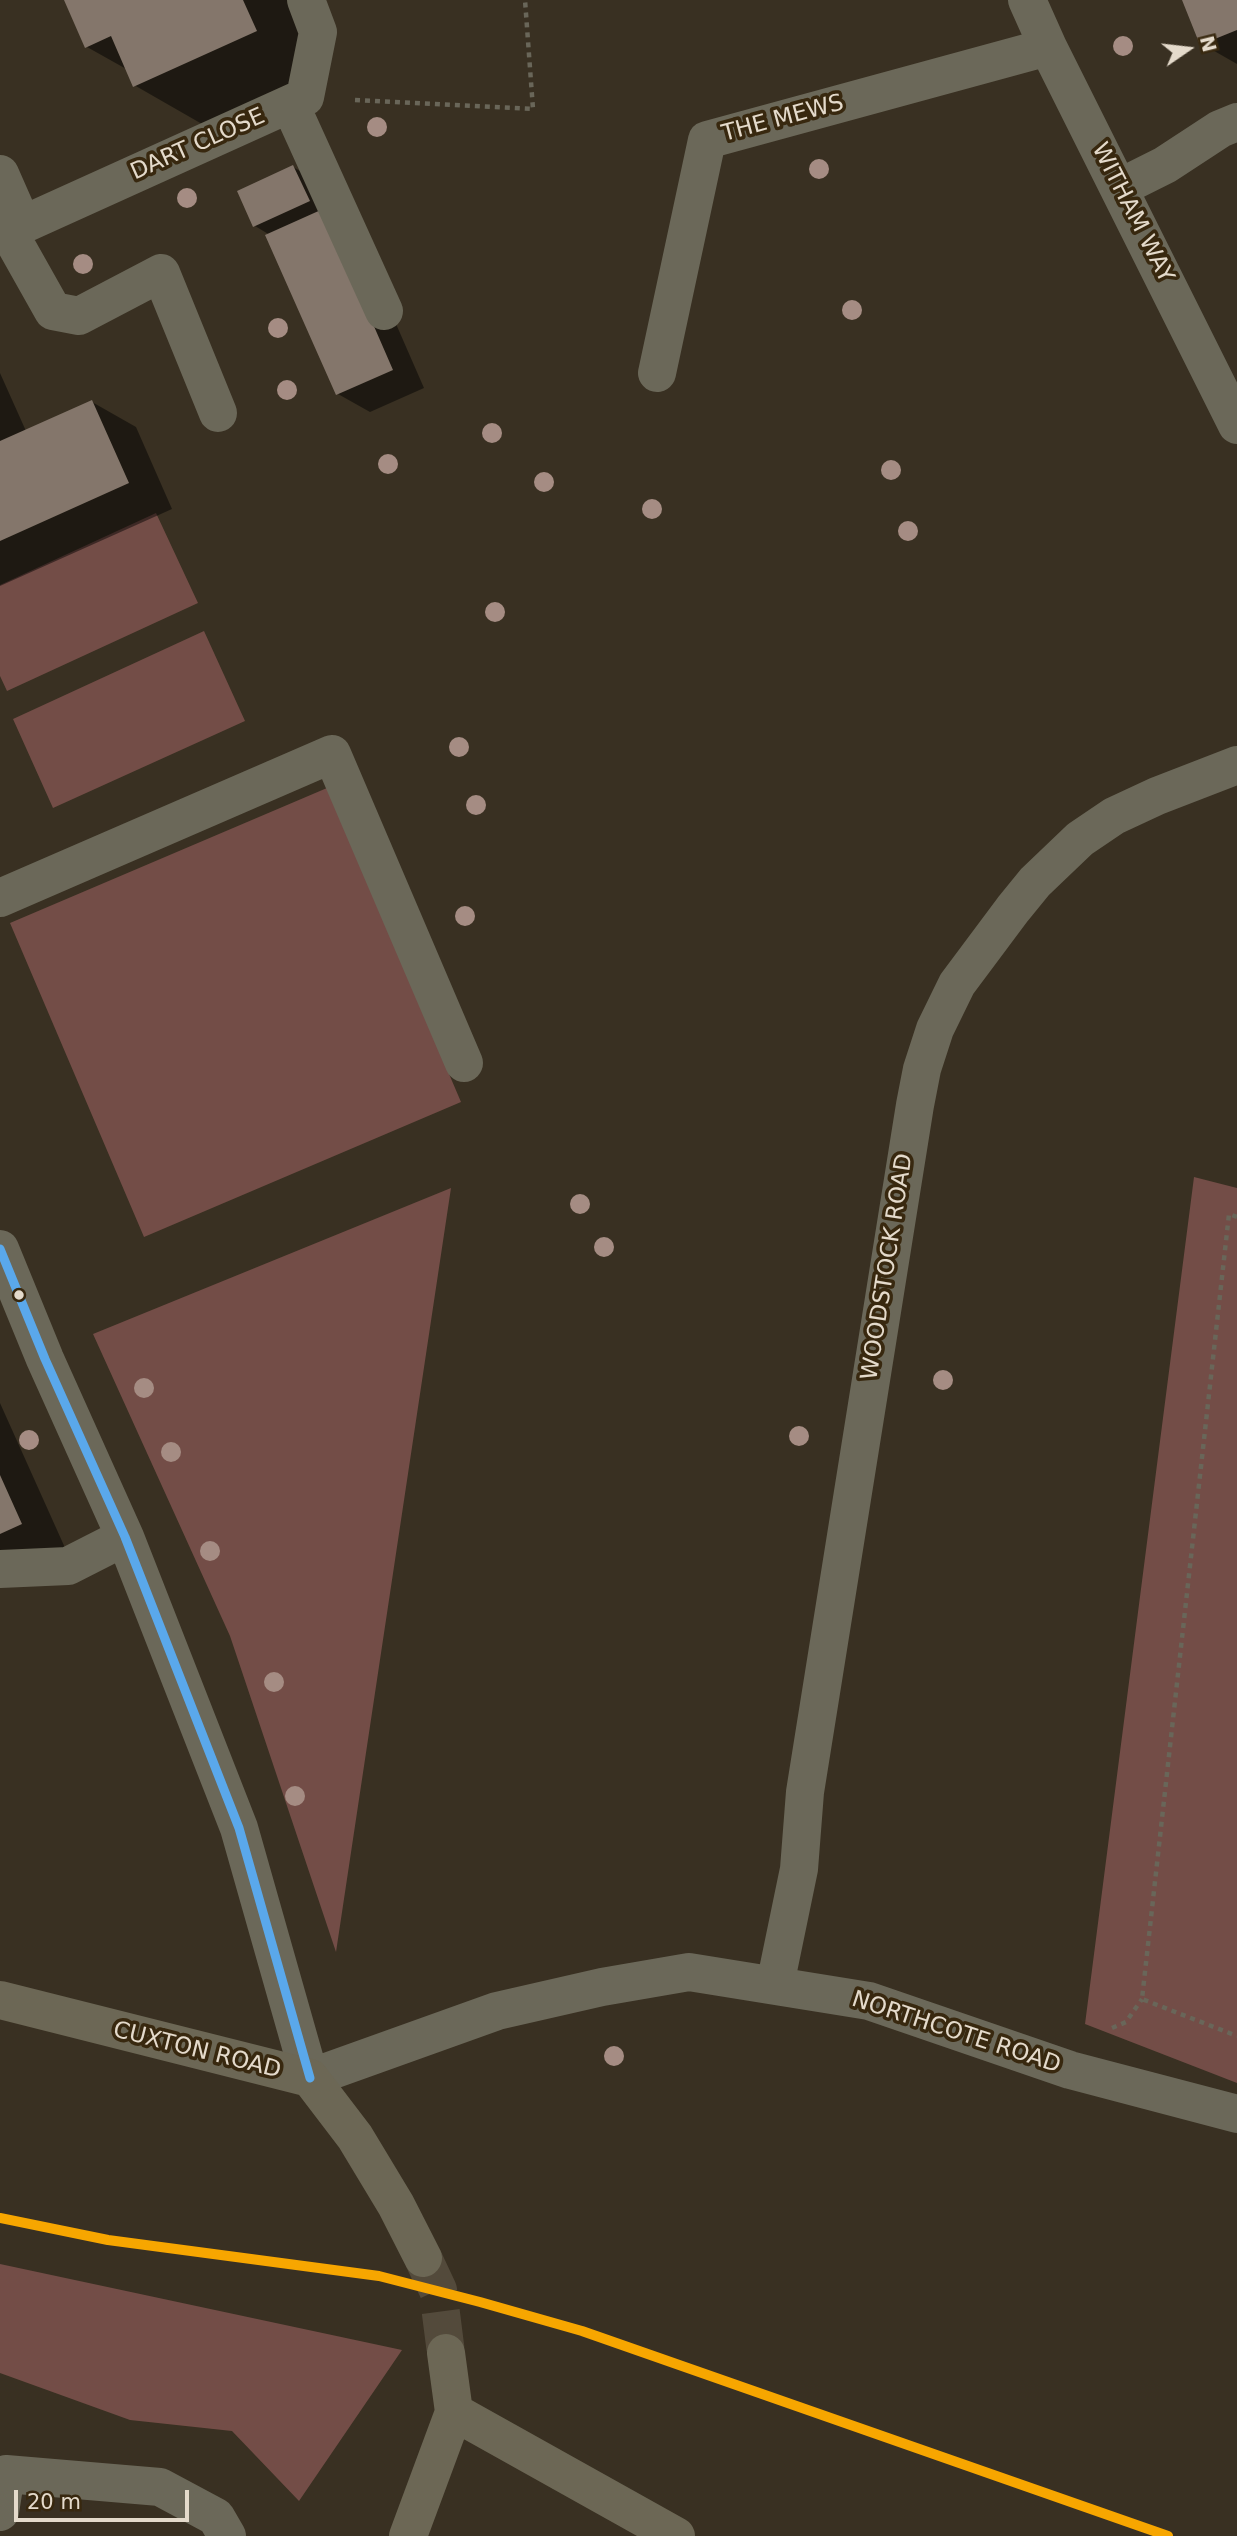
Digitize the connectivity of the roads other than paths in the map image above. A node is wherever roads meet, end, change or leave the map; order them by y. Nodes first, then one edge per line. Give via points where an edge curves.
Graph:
1 (306, 0) edge
2 (1027, 0) edge
3 (1048, 47) junction
4 (298, 101) junction
5 (1237, 122) edge
6 (0, 174) edge
7 (1119, 188) junction
8 (10, 230) edge
9 (384, 311) dead end
10 (657, 373) dead end
11 (218, 413) dead end
12 (1237, 425) edge
13 (1237, 765) edge
14 (0, 898) edge
15 (464, 1063) dead end
16 (0, 1249) edge
17 (125, 1537) junction
18 (0, 1569) edge
19 (775, 1985) junction
20 (0, 2000) edge
21 (310, 2078) junction
22 (1237, 2113) edge
23 (423, 2258) tunnel mouth
24 (446, 2353) tunnel mouth
25 (454, 2413) junction
26 (0, 2511) edge
27 (226, 2536) edge
28 (408, 2536) edge
29 (676, 2536) edge

1 - 4 street via 318,32
2 - 3 street, WITHAM WAY
3 - 7 street, WITHAM WAY
3 - 10 street, THE MEWS via 707,140
4 - 8 street, DART CLOSE
4 - 9 street
5 - 7 street
6 - 8 street
7 - 12 street, WITHAM WAY
8 - 11 street via 53,311 79,316 162,273
13 - 19 street, WOODSTOCK ROAD via 1114,816 1080,839 1027,891 957,984 941,1013 915,1104 805,1792 799,1869
14 - 15 street via 332,754
16 - 17 street
17 - 18 street via 68,1566
17 - 21 street via 239,1828
19 - 21 street, NORTHCOTE ROAD via 688,1972 602,1987 497,2011
19 - 22 street, NORTHCOTE ROAD via 869,2001 1070,2070
20 - 21 main road, CUXTON ROAD
21 - 23 main road, CUXTON ROAD via 355,2137
24 - 25 main road
25 - 28 main road
25 - 29 main road
26 - 27 street via 6,2474 160,2487 216,2517

